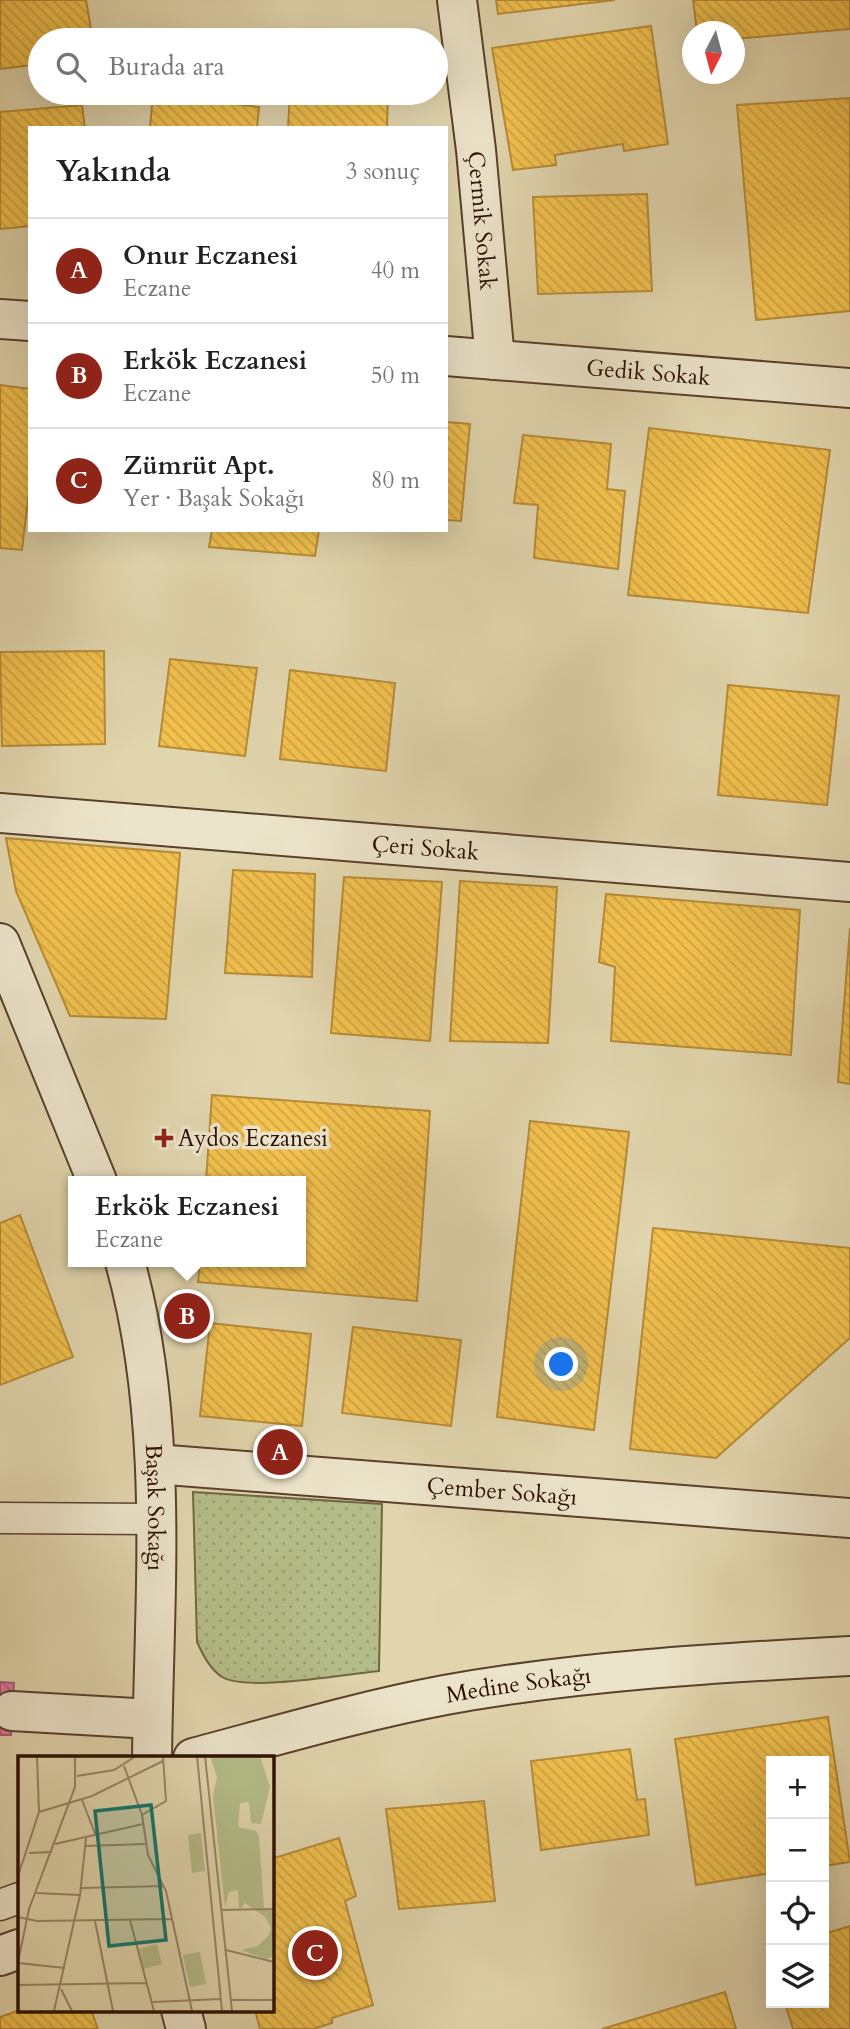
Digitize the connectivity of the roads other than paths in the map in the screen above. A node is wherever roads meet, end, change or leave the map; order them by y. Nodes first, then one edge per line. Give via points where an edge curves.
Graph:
1 (457, 0) edge
2 (0, 319) edge
3 (28, 321) edge
4 (448, 356) edge
5 (495, 360) junction
6 (850, 388) edge
7 (0, 814) edge
8 (850, 882) edge
9 (0, 943) edge
10 (95, 1176) edge
11 (126, 1267) edge
12 (155, 1464) junction
13 (0, 1518) edge
14 (850, 1518) edge
15 (155, 1519) junction
16 (850, 1656) edge
17 (12, 1711) dead end
18 (152, 1719) junction
19 (152, 1756) edge
20 (201, 1756) edge
21 (18, 1898) edge
22 (0, 1905) edge
23 (18, 1949) edge
24 (0, 1956) edge
25 (181, 2011) edge
26 (186, 2029) edge

1 - 5 street, Çermik Sokak
2 - 3 street
4 - 5 street, Gedik Sokak
5 - 6 street, Gedik Sokak
7 - 8 street, Çeri Sokak
9 - 10 street
11 - 12 street, Başak Sokağı via 146,1358
12 - 14 street, Çember Sokağı
12 - 15 street, Başak Sokağı
13 - 15 lane
15 - 18 street, Başak Sokağı
16 - 20 street, Medine Sokağı via 586,1675 444,1695
17 - 18 street
18 - 19 street, Başak Sokağı
21 - 22 lane
23 - 24 street
25 - 26 street

